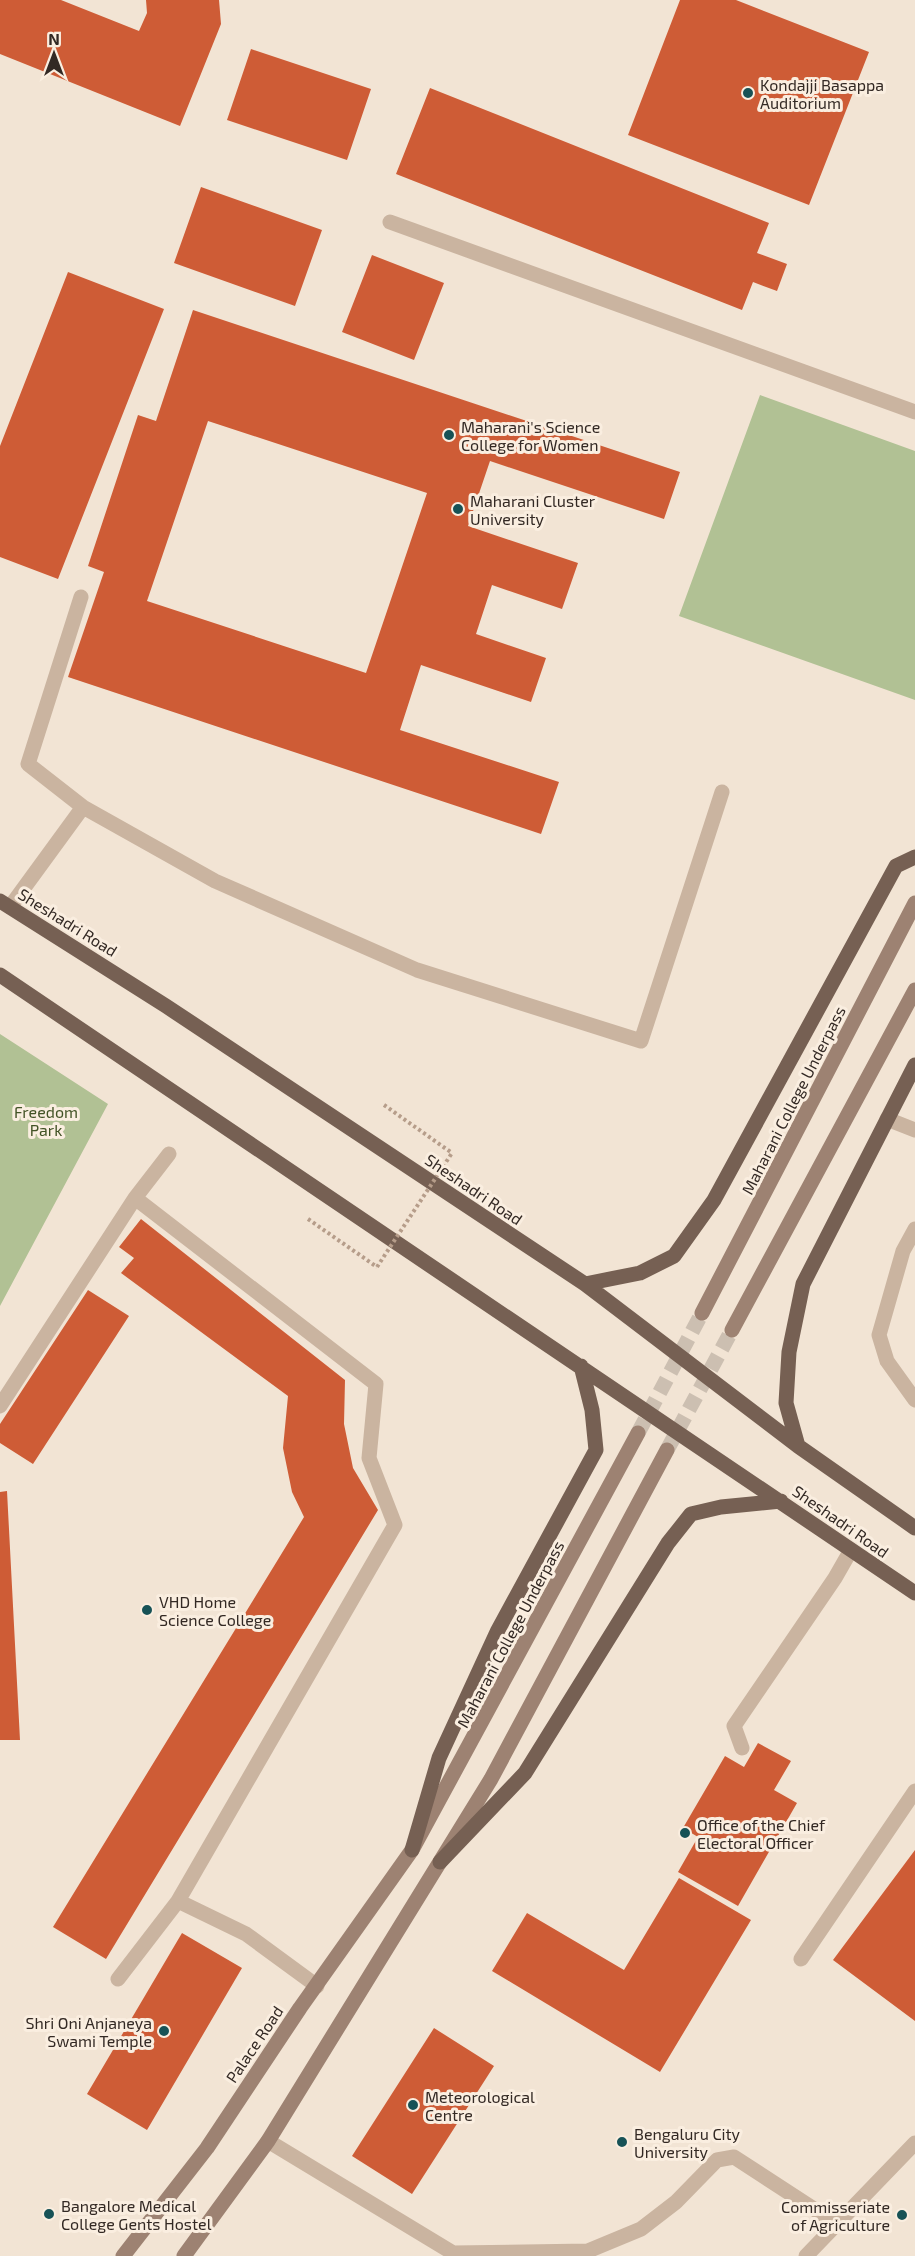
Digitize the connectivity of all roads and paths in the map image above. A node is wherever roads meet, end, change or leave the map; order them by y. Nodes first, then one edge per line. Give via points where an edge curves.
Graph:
1 (390, 222) dead end
2 (915, 412) edge
3 (81, 597) dead end
4 (722, 792) dead end
5 (83, 807) junction
6 (915, 857) edge
7 (915, 903) edge
8 (5, 904) edge
9 (0, 975) edge
10 (915, 990) edge
11 (915, 1065) edge
12 (384, 1105) dead end
13 (887, 1119) junction
14 (915, 1130) edge
15 (169, 1154) dead end
16 (135, 1198) junction
17 (308, 1219) dead end
18 (915, 1228) edge
19 (585, 1284) junction
20 (702, 1313) tunnel mouth
21 (732, 1330) tunnel mouth
22 (581, 1366) junction
23 (915, 1400) edge
24 (0, 1406) edge
25 (638, 1433) tunnel mouth
26 (798, 1446) junction
27 (667, 1450) tunnel mouth
28 (781, 1501) junction
29 (915, 1528) edge
30 (851, 1550) junction
31 (915, 1593) edge
32 (742, 1748) dead end
33 (915, 1791) edge
34 (412, 1850) junction
35 (440, 1862) junction
36 (178, 1901) junction
37 (801, 1959) dead end
38 (118, 1979) dead end
39 (317, 1986) junction
40 (268, 2141) junction
41 (915, 2143) edge
42 (837, 2224) junction
43 (453, 2254) edge
44 (123, 2256) edge
45 (184, 2256) edge
46 (806, 2256) edge

1 - 2 lane
3 - 5 lane via 28,765
4 - 5 lane via 641,1041 417,970 215,881
5 - 8 lane
6 - 19 main road via 896,866 714,1200 674,1256 640,1273
7 - 20 main road, Maharani College Underpass
8 - 19 main road, Sheshadri Road
9 - 22 main road, Sheshadri Road
10 - 21 main road
11 - 13 main road
12 - 17 path, bridge via 452,1153 377,1267
13 - 14 lane
13 - 26 main road via 803,1284 789,1352 786,1403
15 - 16 lane
16 - 24 lane
16 - 36 lane via 376,1384 369,1458 395,1525
18 - 23 lane via 903,1251 879,1335 887,1361
19 - 26 main road, Sheshadri Road
22 - 28 main road, Sheshadri Road
22 - 34 main road via 592,1410 596,1450 498,1630 439,1758
25 - 34 main road, Maharani College Underpass
26 - 29 main road, Sheshadri Road
27 - 35 main road via 490,1779
28 - 30 main road, Sheshadri Road
28 - 35 main road via 691,1514 668,1543 525,1773
30 - 31 main road, Sheshadri Road
30 - 32 lane via 734,1726
33 - 37 lane
34 - 39 main road, Palace Road
35 - 40 main road
36 - 38 lane
36 - 39 lane via 246,1934
39 - 44 main road, Palace Road via 207,2148
40 - 43 lane
40 - 45 main road
41 - 42 lane
42 - 43 lane via 734,2157 717,2160 676,2202 641,2229 588,2252
42 - 46 lane

